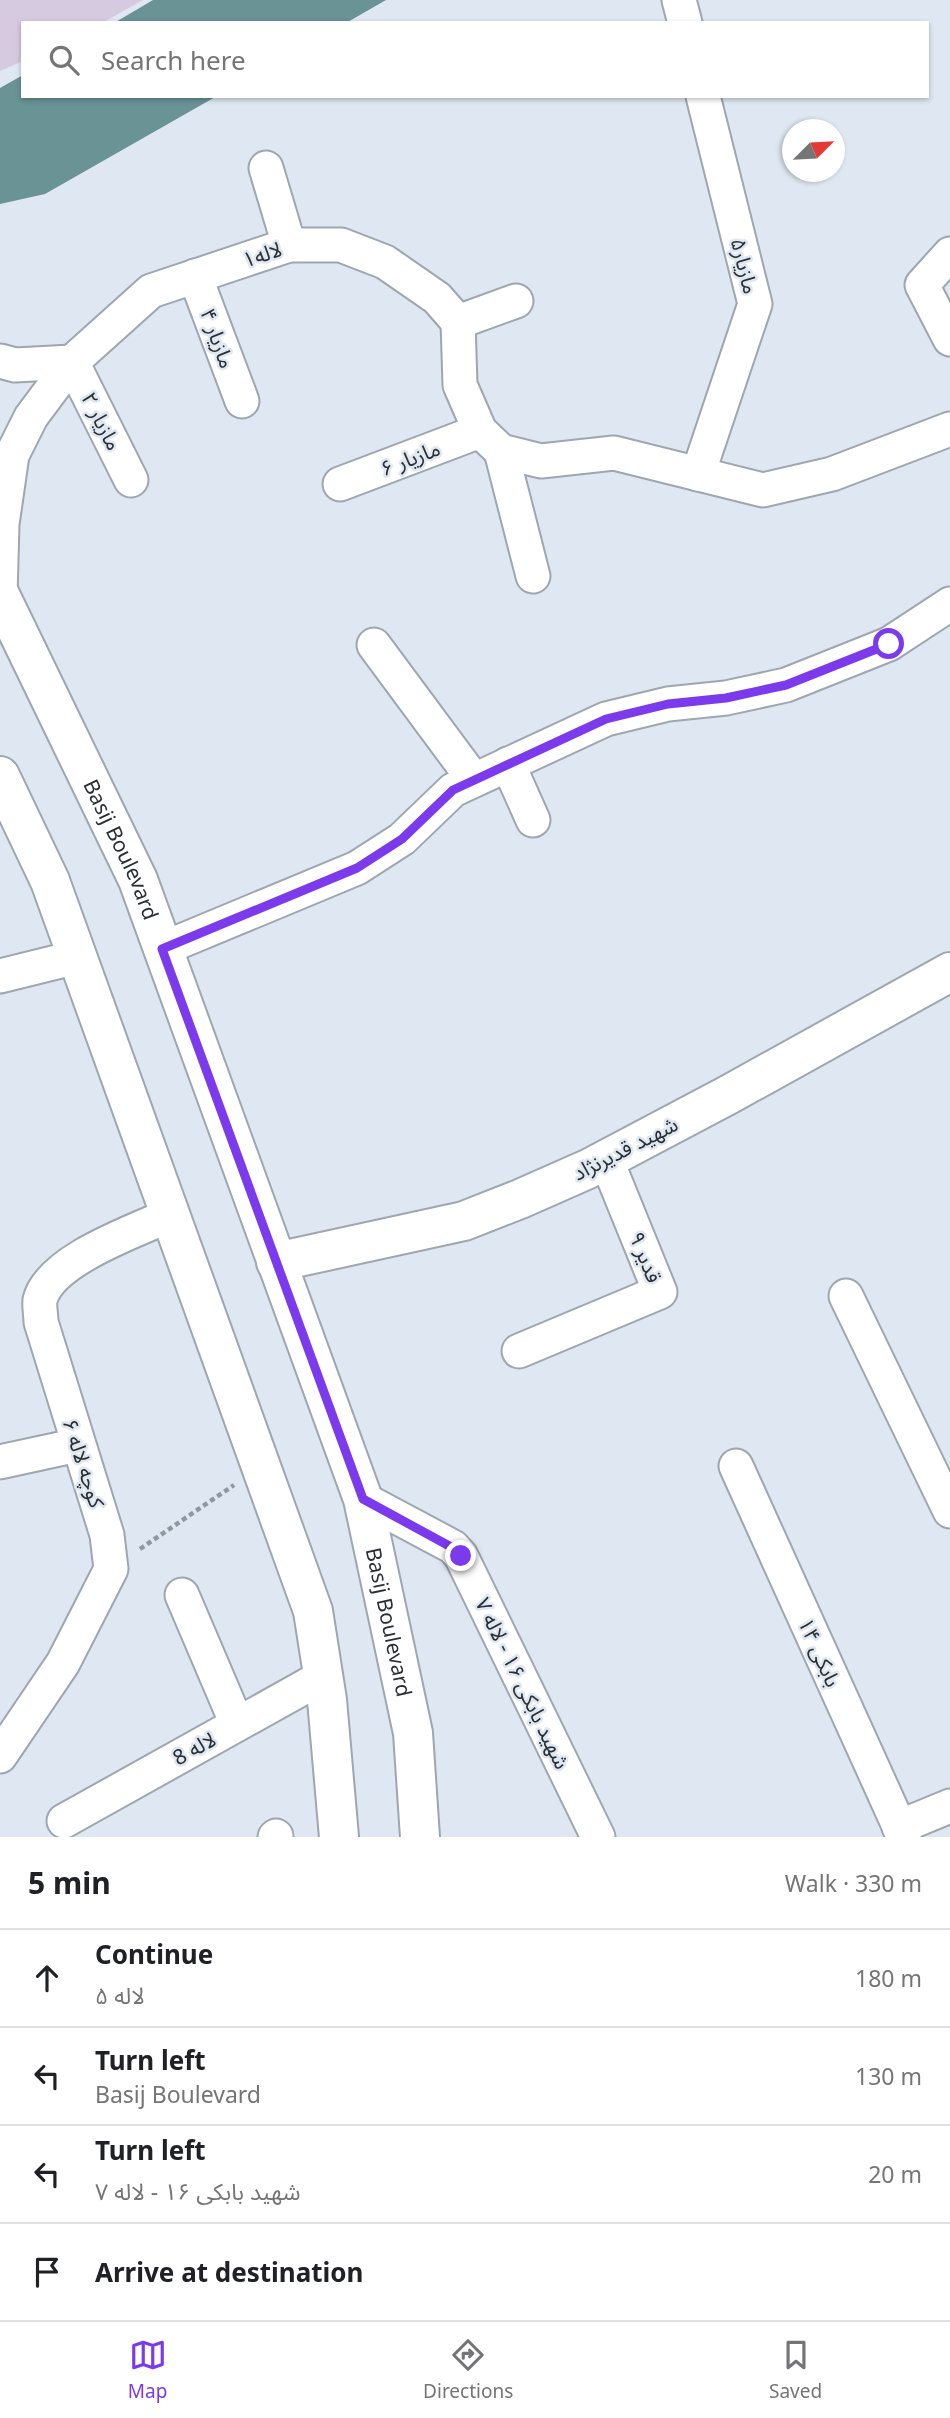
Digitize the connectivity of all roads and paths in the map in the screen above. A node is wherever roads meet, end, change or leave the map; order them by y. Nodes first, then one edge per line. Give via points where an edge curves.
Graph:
1 (679, 0) edge
2 (684, 21) edge
3 (704, 98) edge
4 (266, 168) dead end
5 (289, 245) junction
6 (950, 254) edge
7 (195, 276) junction
8 (516, 301) dead end
9 (457, 322) junction
10 (950, 339) edge
11 (0, 361) edge
12 (72, 362) junction
13 (242, 401) dead end
14 (950, 429) edge
15 (490, 441) junction
16 (698, 474) junction
17 (131, 480) dead end
18 (340, 484) dead end
19 (533, 576) dead end
20 (0, 596) edge
21 (950, 604) edge
22 (373, 645) dead end
23 (508, 764) junction
24 (0, 776) edge
25 (474, 780) junction
26 (533, 820) dead end
27 (162, 949) junction
28 (77, 957) junction
29 (950, 972) edge
30 (0, 976) edge
31 (606, 1159) junction
32 (170, 1215) junction
33 (276, 1262) junction
34 (846, 1296) dead end
35 (519, 1351) dead end
36 (78, 1444) junction
37 (0, 1462) edge
38 (260, 1466) junction
39 (736, 1466) dead end
40 (363, 1499) junction
41 (950, 1511) edge
42 (111, 1569) junction
43 (182, 1595) dead end
44 (324, 1675) junction
45 (237, 1724) junction
46 (0, 1756) edge
47 (950, 1806) edge
48 (64, 1821) dead end
49 (902, 1832) edge
50 (339, 1837) edge
51 (421, 1837) edge
52 (598, 1837) edge

1 - 2 street
3 - 16 street, مازیار۵ via 755,304
4 - 5 street
5 - 7 street, لاله۱
5 - 9 street, لاله۱ via 341,245 385,262 437,298
6 - 10 street via 922,285
7 - 12 street, لاله۱ via 151,291
7 - 13 street, مازیار ۴
8 - 9 street
9 - 15 street via 460,385
11 - 12 street via 15,365
12 - 17 street, مازیار ۲
12 - 20 street, لاله۱ via 31,417 12,455 2,524
14 - 16 street via 832,474 763,490
15 - 16 street via 541,461 614,453
15 - 18 street, مازیار ۶
15 - 19 street
20 - 27 main road, Basij Boulevard via 138,880
21 - 23 street via 889,644 786,685 606,719
22 - 25 street
23 - 25 street
23 - 26 street
24 - 28 main road via 50,881
25 - 27 street via 453,790 402,839 357,868
27 - 33 main road, Basij Boulevard
28 - 30 street
28 - 32 main road
29 - 31 main road, شهید قدیرنژاد
31 - 33 main road, شهید قدیرنژاد via 464,1221
31 - 35 street, قدیر ۹ via 660,1292
32 - 36 street, کوچه لاله ۶ via 98,1247 55,1276 40,1299 41,1322
32 - 38 main road
33 - 40 main road, Basij Boulevard
34 - 41 street
36 - 37 street
36 - 42 street, کوچه لاله ۶ via 107,1535
38 - 42 path
38 - 44 main road via 313,1611
39 - 49 street, بابکی ۱۴
40 - 51 main road, Basij Boulevard via 413,1732
40 - 52 street, شهید بابکی ۱۶ - لاله ۷ via 461,1556
42 - 46 street via 63,1663
43 - 45 street
44 - 45 street, لاله 8
44 - 50 main road
45 - 48 street, لاله 8
47 - 49 street

